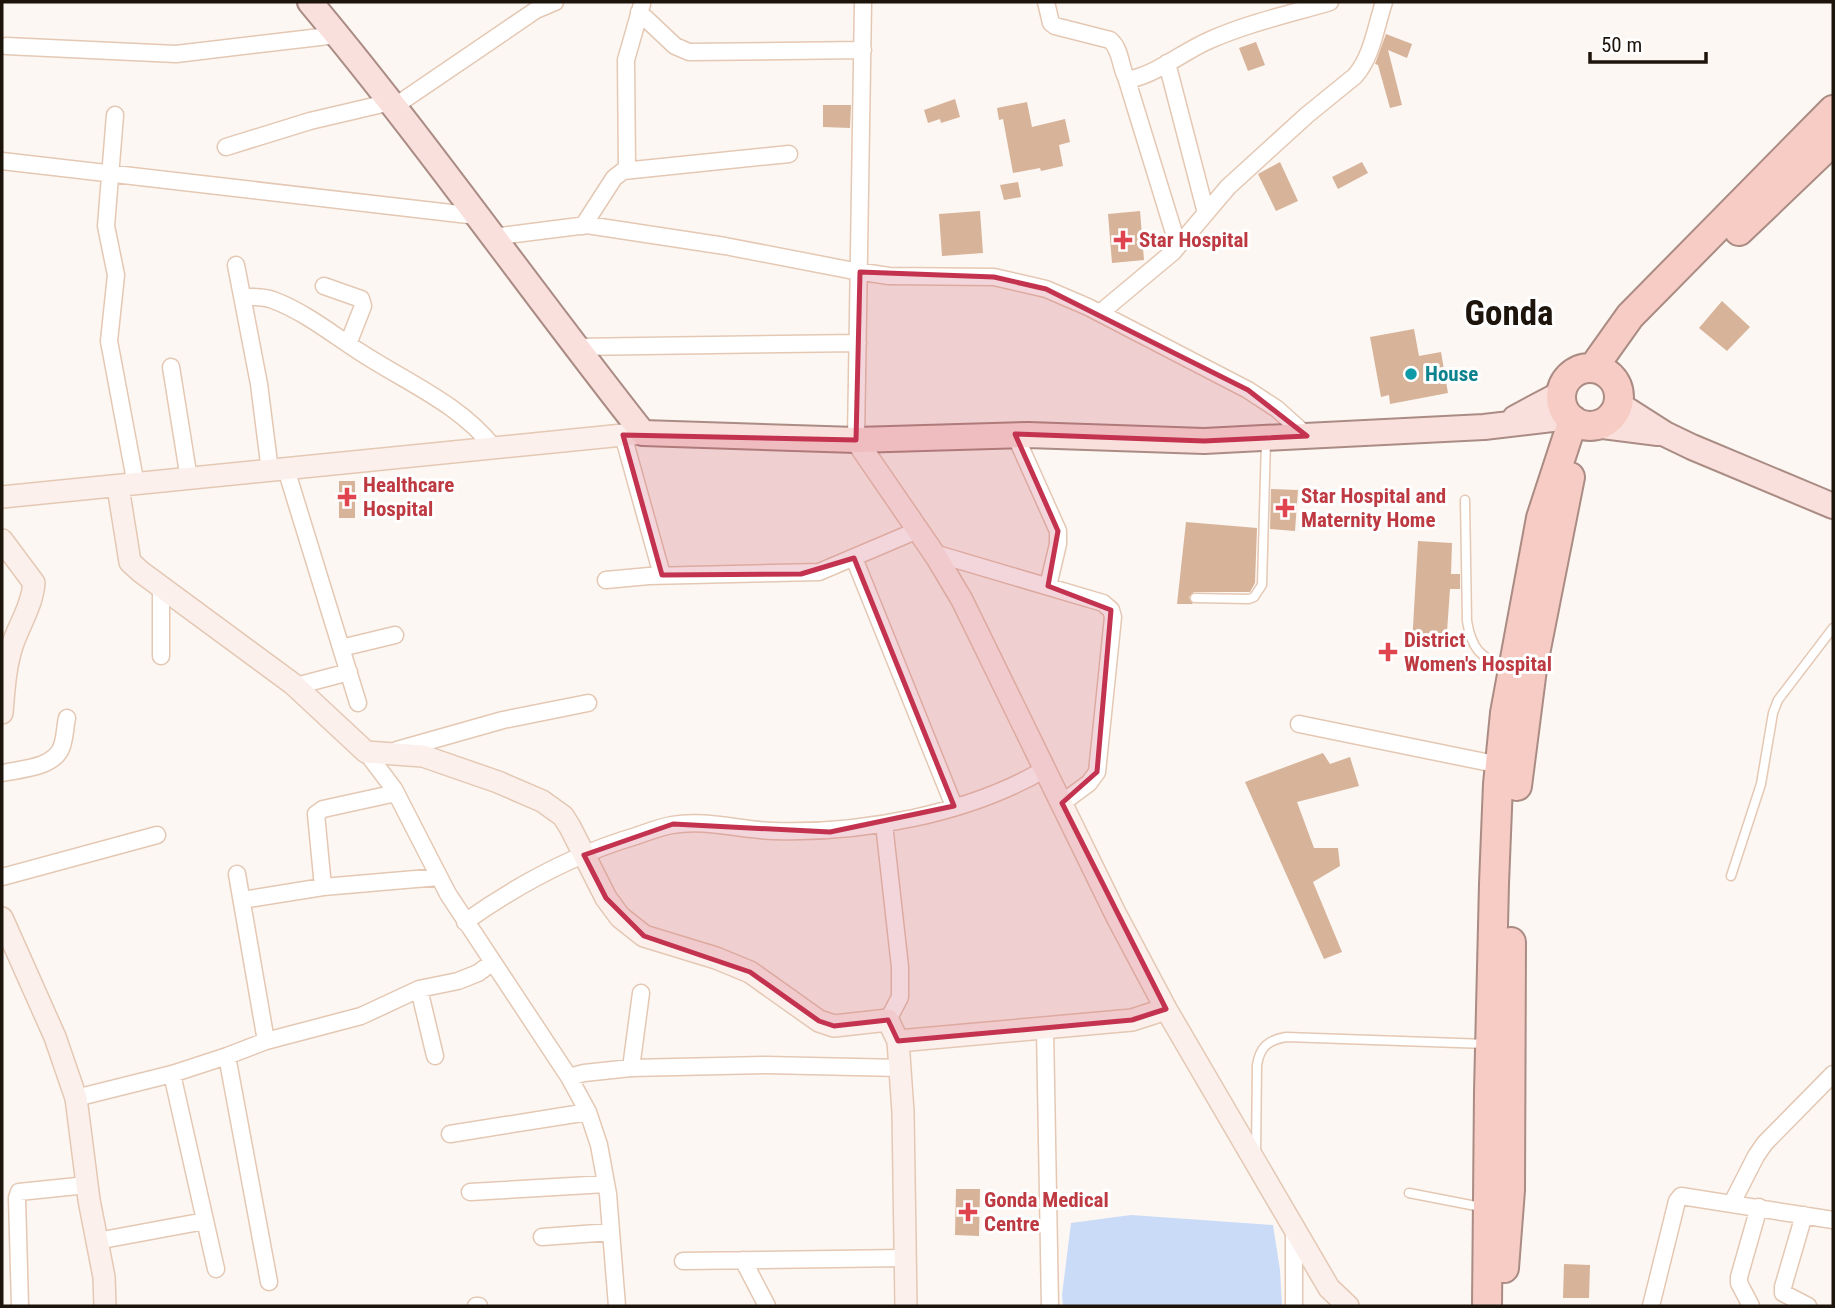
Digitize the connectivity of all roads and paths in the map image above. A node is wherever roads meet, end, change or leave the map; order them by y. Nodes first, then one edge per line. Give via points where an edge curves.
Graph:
1 (310, 2) edge
2 (555, 2) edge
3 (863, 2) edge
4 (1046, 2) edge
5 (1384, 2) edge
6 (1321, 3) edge
7 (641, 7) edge
8 (337, 35) junction
9 (6, 46) dead end
10 (863, 50) junction
11 (1167, 63) junction
12 (1126, 77) junction
13 (393, 104) junction
14 (1833, 110) edge
15 (115, 115) dead end
16 (1833, 141) edge
17 (226, 147) dead end
18 (789, 155) dead end
19 (2, 161) edge
20 (627, 170) junction
21 (109, 173) junction
22 (1206, 213) junction
23 (477, 216) junction
24 (583, 226) junction
25 (492, 237) junction
26 (1178, 246) junction
27 (236, 265) dead end
28 (860, 272) junction
29 (324, 286) dead end
30 (242, 297) junction
31 (1100, 313) junction
32 (858, 343) junction
33 (348, 344) junction
34 (575, 347) junction
35 (171, 367) dead end
36 (1600, 371) junction
37 (1618, 404) junction
38 (1578, 416) junction
39 (633, 434) junction
40 (1665, 434) junction
41 (1015, 435) junction
42 (1307, 436) junction
43 (1266, 438) junction
44 (856, 440) junction
45 (494, 448) junction
46 (278, 470) junction
47 (189, 479) junction
48 (127, 486) junction
49 (2, 497) edge
50 (1465, 500) dead end
51 (1833, 506) edge
52 (918, 530) junction
53 (2, 540) edge
54 (934, 553) junction
55 (854, 558) junction
56 (662, 575) junction
57 (606, 580) dead end
58 (161, 586) junction
59 (1048, 586) junction
60 (1195, 598) dead end
61 (1833, 628) edge
62 (10, 632) edge
63 (395, 635) dead end
64 (341, 648) junction
65 (161, 656) dead end
66 (349, 672) junction
67 (1511, 674) junction
68 (296, 686) junction
69 (358, 703) dead end
70 (588, 703) dead end
71 (2, 713) edge
72 (67, 718) dead end
73 (1299, 724) dead end
74 (368, 750) junction
75 (1500, 765) junction
76 (1045, 769) junction
77 (2, 773) edge
78 (396, 793) junction
79 (1062, 803) junction
80 (954, 806) junction
81 (884, 824) junction
82 (157, 835) dead end
83 (584, 855) junction
84 (237, 874) dead end
85 (1731, 876) dead end
86 (2, 877) edge
87 (439, 877) junction
88 (323, 887) junction
89 (242, 900) junction
90 (2, 918) edge
91 (465, 922) junction
92 (493, 962) junction
93 (419, 989) junction
94 (641, 993) dead end
95 (1166, 1009) junction
96 (888, 1020) junction
97 (1045, 1029) junction
98 (266, 1041) junction
99 (898, 1041) junction
100 (1490, 1044) junction
101 (228, 1056) junction
102 (435, 1056) dead end
103 (631, 1068) junction
104 (900, 1068) junction
105 (172, 1074) junction
106 (1833, 1074) edge
107 (569, 1077) junction
108 (76, 1098) junction
109 (588, 1112) junction
110 (450, 1134) dead end
111 (1256, 1167) junction
112 (606, 1184) junction
113 (87, 1185) junction
114 (470, 1192) dead end
115 (1409, 1193) dead end
116 (1732, 1203) junction
117 (1759, 1207) junction
118 (1488, 1209) junction
119 (1804, 1215) junction
120 (1833, 1220) edge
121 (205, 1221) junction
122 (1294, 1231) junction
123 (611, 1232) junction
124 (542, 1237) dead end
125 (97, 1241) junction
126 (904, 1258) junction
127 (743, 1260) junction
128 (683, 1261) dead end
129 (216, 1269) dead end
130 (269, 1282) dead end
131 (2, 1292) edge
132 (20, 1298) edge
133 (105, 1306) edge
134 (617, 1306) edge
135 (767, 1306) edge
136 (906, 1306) edge
137 (1050, 1306) edge
138 (1294, 1306) edge
139 (1348, 1306) edge
140 (1487, 1306) edge
141 (1502, 1306) edge
142 (1651, 1306) edge
143 (1751, 1306) edge
144 (1808, 1306) edge

1 - 8 main road
2 - 13 street
3 - 10 street
4 - 12 street via 1055,26 1115,44
5 - 22 street via 1361,69 1228,187
6 - 11 street via 1208,41
7 - 10 street via 675,46 689,52
7 - 20 street via 626,60
8 - 9 street via 176,54
8 - 13 main road
10 - 28 street
11 - 12 street via 1137,77
11 - 22 street
12 - 26 street
13 - 17 street via 310,121
13 - 23 main road
14 - 36 highway via 1630,316
15 - 21 street
16 - 36 highway
18 - 20 street
19 - 21 street
20 - 24 street via 614,178
21 - 23 street
21 - 48 street via 106,226 116,275 109,341
22 - 26 street
23 - 25 main road
24 - 25 street
24 - 28 street
25 - 34 main road
26 - 31 street
27 - 30 street
28 - 31 street via 994,277 1046,289
28 - 32 street
29 - 33 street via 361,299 363,306
30 - 33 street via 272,300 314,320
30 - 46 street
31 - 42 street via 1248,390
32 - 34 street
32 - 44 street
33 - 45 street via 432,395 480,430
34 - 39 main road
35 - 47 street
36 - 37 highway via 1617,387
36 - 38 highway via 1581,370 1570,376
37 - 38 highway via 1607,420
37 - 40 main road
38 - 40 main road
38 - 42 main road
38 - 67 highway via 1541,518
38 - 141 highway via 1517,775 1511,907 1510,1190
39 - 44 main road
39 - 45 street
39 - 56 street
40 - 51 main road
41 - 43 main road via 1204,441
41 - 44 main road
41 - 59 street via 1058,531
42 - 43 main road
43 - 60 lane via 1262,585 1249,599
44 - 52 street
45 - 46 street
46 - 47 street
46 - 64 street
47 - 48 street
48 - 49 street
48 - 58 street via 130,562
50 - 67 lane via 1470,637 1475,649
52 - 54 street
52 - 55 street
53 - 62 street via 34,583 29,608
54 - 59 street
54 - 76 street
55 - 56 street via 801,574
55 - 80 street
56 - 57 street
58 - 65 street
58 - 68 street
59 - 79 street via 1103,603 1113,617 1097,772
61 - 85 lane via 1778,700 1762,784
62 - 71 street
63 - 64 street
64 - 66 street
66 - 68 street
66 - 69 street
67 - 75 highway
68 - 74 street
70 - 74 street
72 - 77 street via 55,757
73 - 75 street
74 - 78 street
74 - 83 street via 423,756 542,802 562,816
75 - 100 highway
76 - 79 street
76 - 80 street via 986,797
78 - 87 street
78 - 88 street via 316,814
79 - 95 street
80 - 81 street
81 - 83 street via 830,832 673,824
81 - 96 street via 900,967 900,997
82 - 86 street
83 - 91 street via 500,898
83 - 96 street via 620,917 644,936 750,972 819,1021 834,1026
84 - 89 street
87 - 88 street
87 - 91 street
88 - 89 street
89 - 98 street
90 - 108 street via 55,1037
91 - 92 street
92 - 93 street via 458,981
92 - 107 street
93 - 98 street via 361,1016
93 - 102 street
94 - 103 street
95 - 97 street via 1132,1020
95 - 111 street
96 - 99 street
97 - 99 street
97 - 137 street
98 - 101 street
99 - 104 street
100 - 111 lane via 1275,1039 1259,1052 1257,1065
100 - 118 highway
101 - 105 street
101 - 130 street
103 - 104 street
103 - 107 street
104 - 126 street
105 - 108 street
105 - 121 street
106 - 116 street via 1765,1143
107 - 109 street
108 - 113 street
109 - 110 street
109 - 112 street
111 - 122 street
112 - 114 street
112 - 123 street
113 - 125 street
113 - 132 street via 19,1192
115 - 118 lane
116 - 117 street
116 - 142 street via 1687,1195 1677,1201
117 - 119 street
117 - 143 street via 1739,1278
118 - 140 highway
119 - 120 street
119 - 144 street via 1783,1293
121 - 125 street
121 - 129 street
122 - 138 street
122 - 139 street via 1329,1288
123 - 124 street
123 - 134 street
125 - 133 street
126 - 127 street
126 - 136 street
127 - 128 street
127 - 135 street
131 - 132 street

